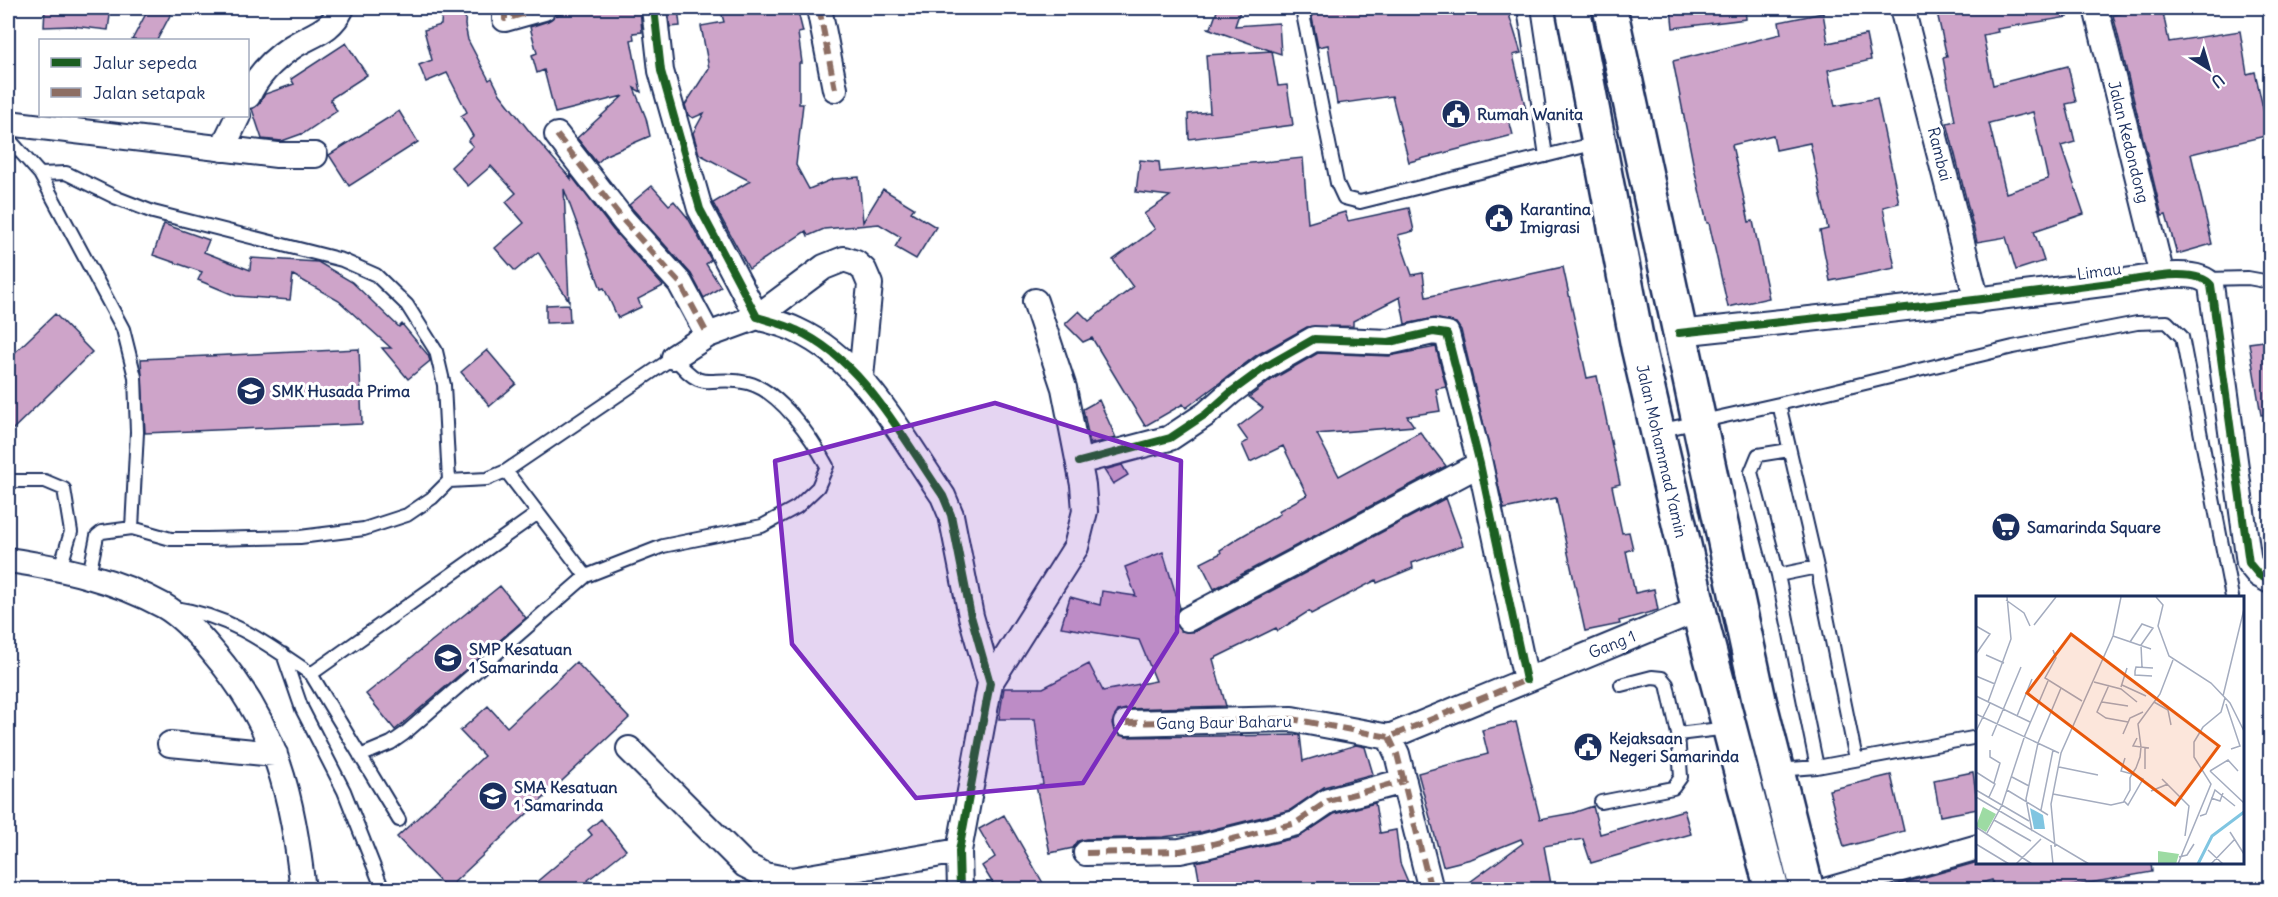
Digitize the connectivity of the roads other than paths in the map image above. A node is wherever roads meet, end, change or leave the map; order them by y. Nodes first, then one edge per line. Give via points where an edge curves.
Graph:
1 (342, 8) edge
2 (505, 8) edge
3 (544, 8) edge
4 (654, 8) edge
5 (819, 8) edge
6 (1524, 8) edge
7 (1573, 8) edge
8 (1610, 8) edge
9 (1902, 8) edge
10 (2096, 8) edge
11 (1303, 14) dead end
12 (835, 89) dead end
13 (249, 94) edge
14 (238, 117) edge
15 (8, 123) edge
16 (557, 135) dead end
17 (8, 138) edge
18 (1598, 143) junction
19 (222, 149) junction
20 (315, 155) dead end
21 (1546, 156) junction
22 (40, 174) junction
23 (2162, 276) junction
24 (2207, 279) junction
25 (2271, 282) edge
26 (1035, 301) dead end
27 (1977, 301) junction
28 (757, 317) junction
29 (1679, 333) junction
30 (708, 335) junction
31 (674, 357) junction
32 (861, 377) junction
33 (1779, 404) junction
34 (1699, 422) junction
35 (1658, 430) junction
36 (1789, 450) junction
37 (1079, 462) junction
38 (1480, 464) junction
39 (506, 471) junction
40 (8, 481) edge
41 (449, 481) junction
42 (538, 513) junction
43 (132, 528) junction
44 (8, 560) edge
45 (1817, 567) junction
46 (60, 568) junction
47 (89, 575) junction
48 (1778, 575) junction
49 (586, 576) junction
50 (2271, 581) edge
51 (2232, 596) edge
52 (166, 607) junction
53 (1700, 609) junction
54 (1188, 619) dead end
55 (283, 654) junction
56 (311, 674) junction
57 (1526, 680) junction
58 (990, 683) junction
59 (1621, 685) dead end
60 (1126, 723) dead end
61 (1729, 728) junction
62 (1678, 734) junction
63 (1389, 737) junction
64 (1976, 737) edge
65 (170, 744) dead end
66 (629, 749) dead end
67 (275, 754) junction
68 (360, 756) junction
69 (1856, 759) junction
70 (1817, 766) junction
71 (1776, 770) junction
72 (1404, 781) junction
73 (1601, 802) dead end
74 (399, 820) dead end
75 (1976, 848) edge
76 (959, 851) junction
77 (1086, 853) dead end
78 (303, 890) edge
79 (384, 890) edge
80 (960, 890) edge
81 (1431, 890) edge
82 (1772, 890) edge
83 (1807, 890) edge
84 (1828, 890) edge

1 - 13 street via 334,23 290,48 264,71
2 - 3 street via 505,19
4 - 28 street via 661,71 700,209
5 - 12 street
6 - 21 lane
7 - 18 main road, Jalan Mohammad Yamin
8 - 29 main road
9 - 27 street, Rambai
10 - 23 street, Jalan Kedondong
11 - 21 lane via 1337,183 1344,198 1360,202
14 - 19 street
15 - 19 street
16 - 30 street via 631,229 680,283
17 - 22 lane
18 - 21 lane
18 - 35 main road, Jalan Mohammad Yamin
19 - 20 street
22 - 41 lane via 66,173 153,212 342,260 376,275 407,305 436,351 444,384
22 - 43 lane via 123,329 135,377 137,432
23 - 24 street, Limau
23 - 27 street, Limau
24 - 25 lane
24 - 50 street via 2211,285 2248,563
26 - 37 street via 1064,388
27 - 29 street, Limau
28 - 30 street
28 - 32 street via 796,330
28 - 32 street via 824,267 844,259 856,263 870,284
29 - 34 main road
30 - 31 street
31 - 39 lane
31 - 49 lane via 687,373 703,383 747,382 765,390 813,439 826,466 818,487 797,507 762,526 663,546
32 - 58 street via 943,496 951,515 971,616
33 - 34 lane
33 - 36 lane
33 - 51 lane via 2013,347 2138,323 2167,322 2182,337
34 - 35 lane
34 - 71 main road
35 - 53 main road, Jalan Mohammad Yamin
36 - 45 lane
36 - 48 lane via 1758,455 1752,472
37 - 38 street via 1170,438 1265,367 1314,339 1389,342 1433,332 1447,334
37 - 58 street via 1085,511 1076,547
38 - 54 street
38 - 57 street
39 - 41 lane via 487,479
39 - 42 lane
40 - 46 lane via 45,481 64,489 71,532
41 - 43 lane via 407,515 364,529 300,537 171,539
42 - 49 lane
42 - 56 lane
43 - 47 lane via 97,536
44 - 46 street
45 - 48 lane
45 - 69 lane
46 - 47 street
47 - 52 street
48 - 70 lane
49 - 68 lane via 404,734
52 - 55 lane via 203,612 233,623
52 - 67 street via 193,629 231,673 265,727
53 - 57 street, Gang 1
53 - 61 main road, Jalan Mohammad Yamin
55 - 56 lane
55 - 79 lane via 302,709 344,791
56 - 68 lane
57 - 63 street
58 - 76 street
59 - 62 lane via 1662,678 1667,684
60 - 63 street, Gang Baur Baharu via 1292,719
61 - 62 lane
61 - 82 main road, Jalan Mohammad Yamin
62 - 73 lane via 1681,777 1673,788
63 - 72 street
64 - 69 lane
65 - 67 street
66 - 76 street via 724,847 745,865 765,875 791,880
67 - 78 street via 288,792
68 - 74 lane
69 - 70 lane
70 - 71 lane
71 - 83 main road
72 - 77 street via 1328,801 1296,823 1205,846 1180,851
72 - 81 street
75 - 84 street
76 - 80 street

